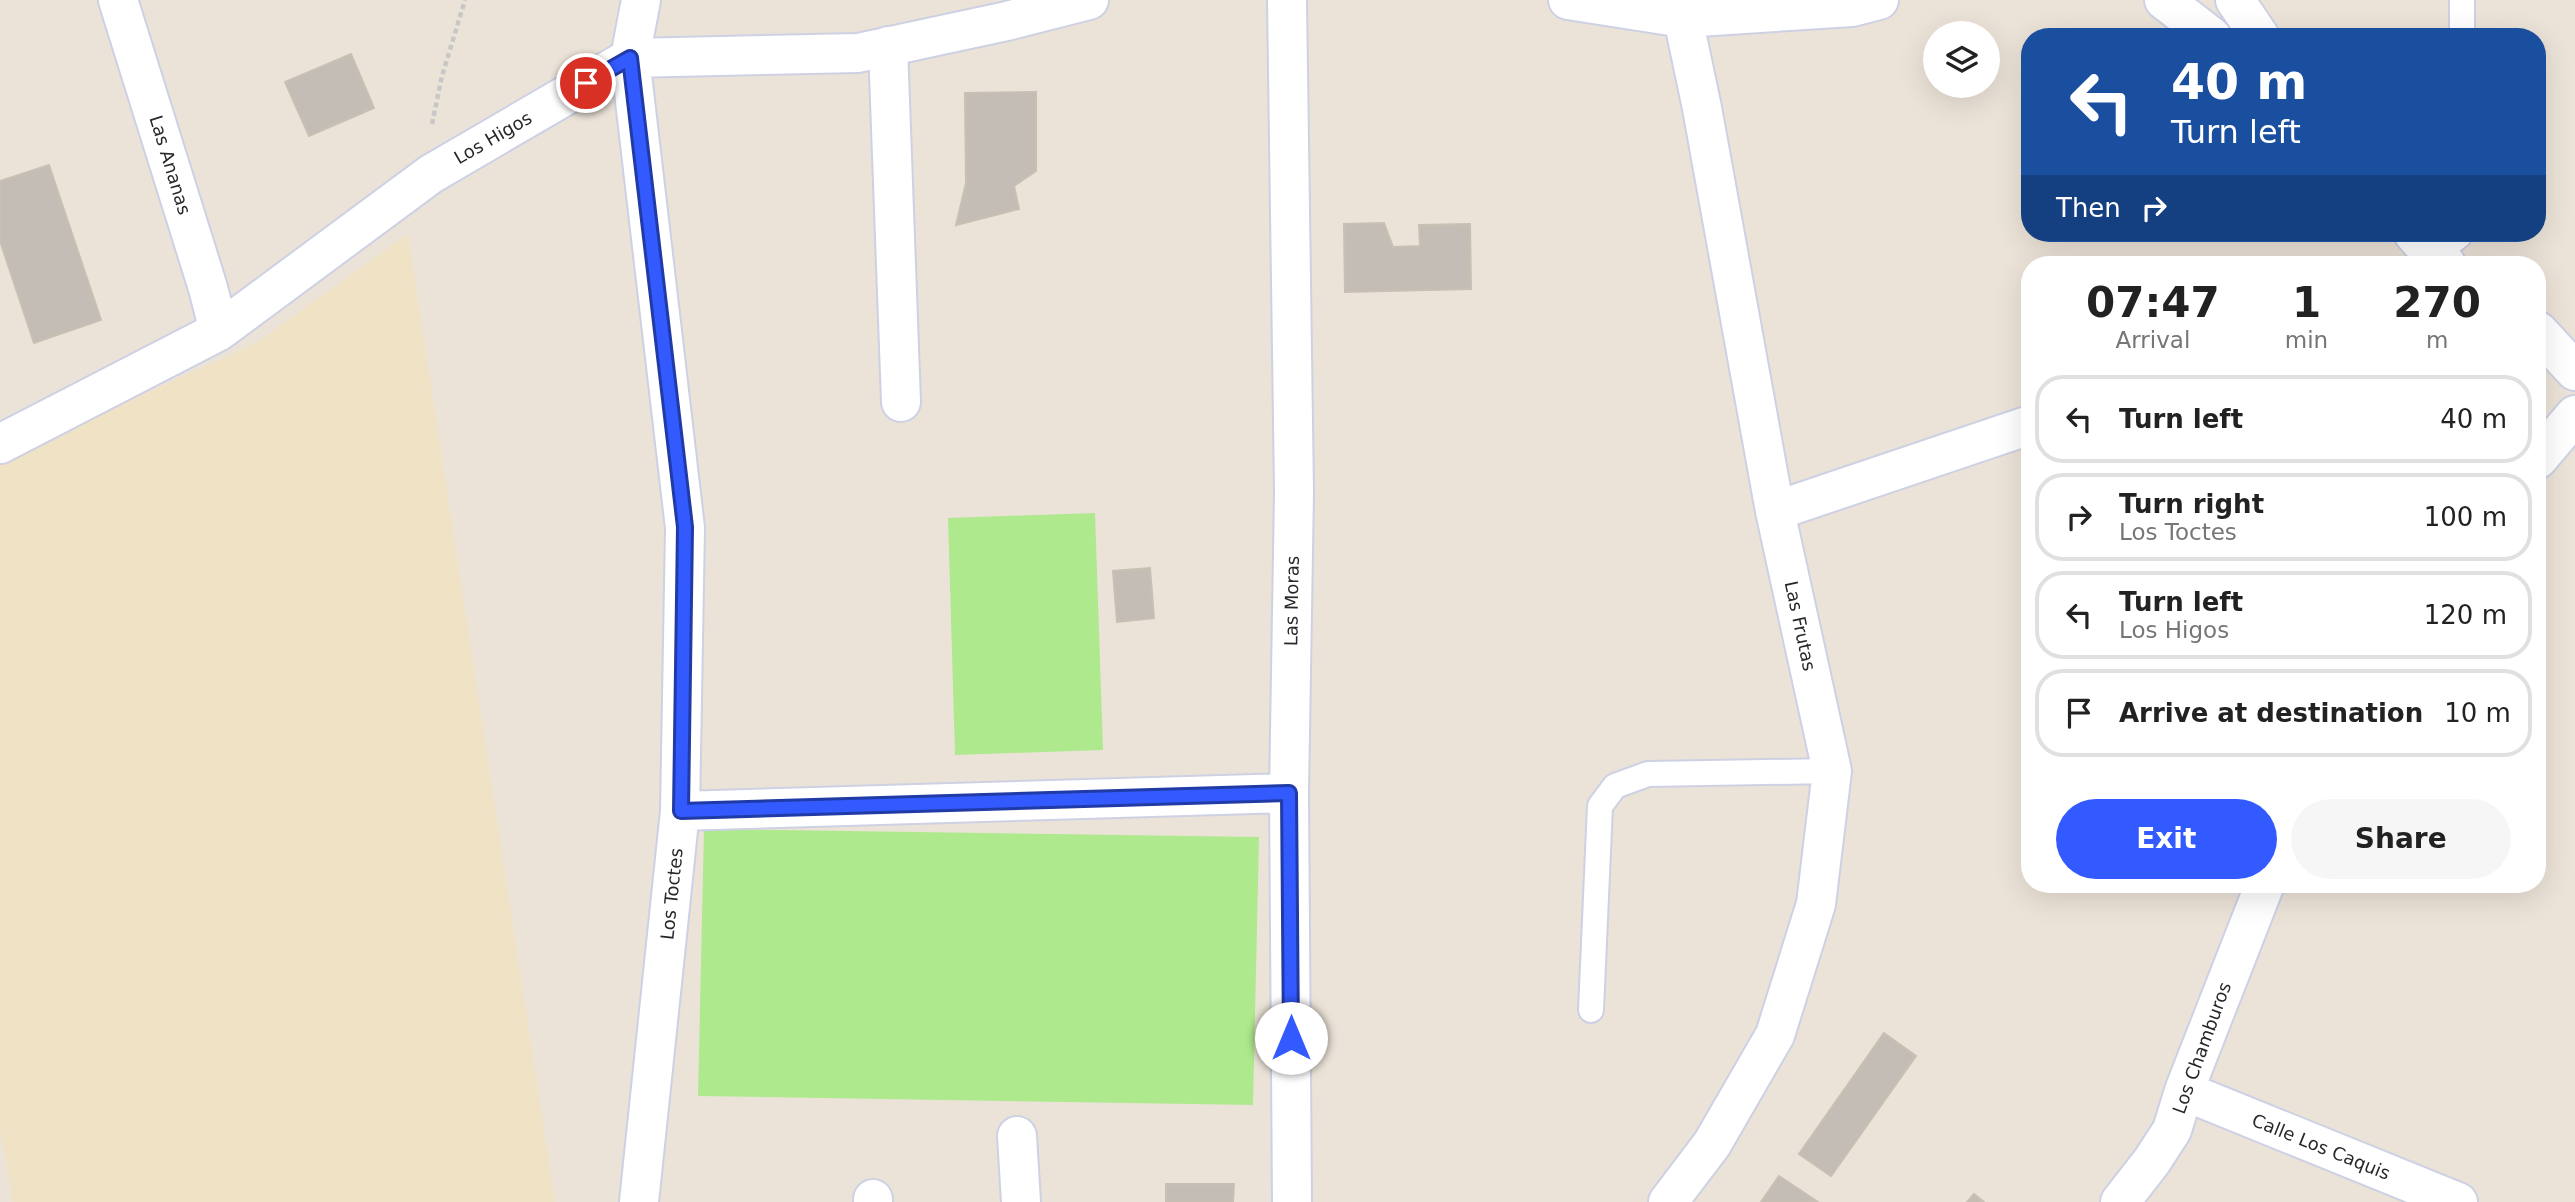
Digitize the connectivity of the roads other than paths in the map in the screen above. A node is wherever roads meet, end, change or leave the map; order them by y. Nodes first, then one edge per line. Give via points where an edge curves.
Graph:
1 (118, 0) edge
2 (642, 0) edge
3 (1089, 0) edge
4 (1287, 0) edge
5 (1568, 0) edge
6 (1879, 0) edge
7 (2164, 0) edge
8 (2235, 0) edge
9 (2462, 0) edge
10 (1002, 10) edge
11 (1683, 18) junction
12 (2200, 28) edge
13 (2254, 28) edge
14 (2462, 28) edge
15 (888, 46) junction
16 (630, 58) junction
17 (219, 331) junction
18 (2546, 340) edge
19 (2575, 371) edge
20 (901, 402) dead end
21 (2575, 415) edge
22 (2021, 428) edge
23 (0, 444) edge
24 (2546, 449) edge
25 (1775, 511) junction
26 (1832, 771) junction
27 (1289, 793) junction
28 (681, 811) junction
29 (2261, 893) edge
30 (1591, 1010) dead end
31 (2184, 1091) junction
32 (1017, 1136) dead end
33 (639, 1202) edge
34 (1021, 1202) edge
35 (1292, 1202) edge
36 (1668, 1202) edge
37 (2120, 1202) edge
38 (2458, 1202) edge

1 - 17 street, Las Ananas
2 - 16 street, Los Toctes
3 - 10 street, Los Higos
4 - 27 street, Las Moras via 1294,492
5 - 11 street
6 - 11 street via 1852,7
7 - 12 street
8 - 13 street
9 - 14 lane
10 - 15 street, Los Higos
11 - 25 street, Las Frutas
15 - 16 street, Los Higos via 858,53
15 - 20 street
16 - 17 street, Los Higos via 431,174
16 - 28 street, Los Toctes via 685,527
17 - 23 street, Los Higos
18 - 19 street
21 - 24 street
22 - 25 street
25 - 26 street, Las Frutas
26 - 30 lane via 1648,774 1615,786 1600,806
26 - 36 street, Las Frutas via 1816,904 1775,1035 1712,1144
27 - 28 street
27 - 35 street, Las Moras
28 - 33 street, Los Toctes
29 - 31 street, Los Chamburos
31 - 37 street, Los Chamburos via 2172,1129
31 - 38 street, Calle Los Caquis
32 - 34 street

